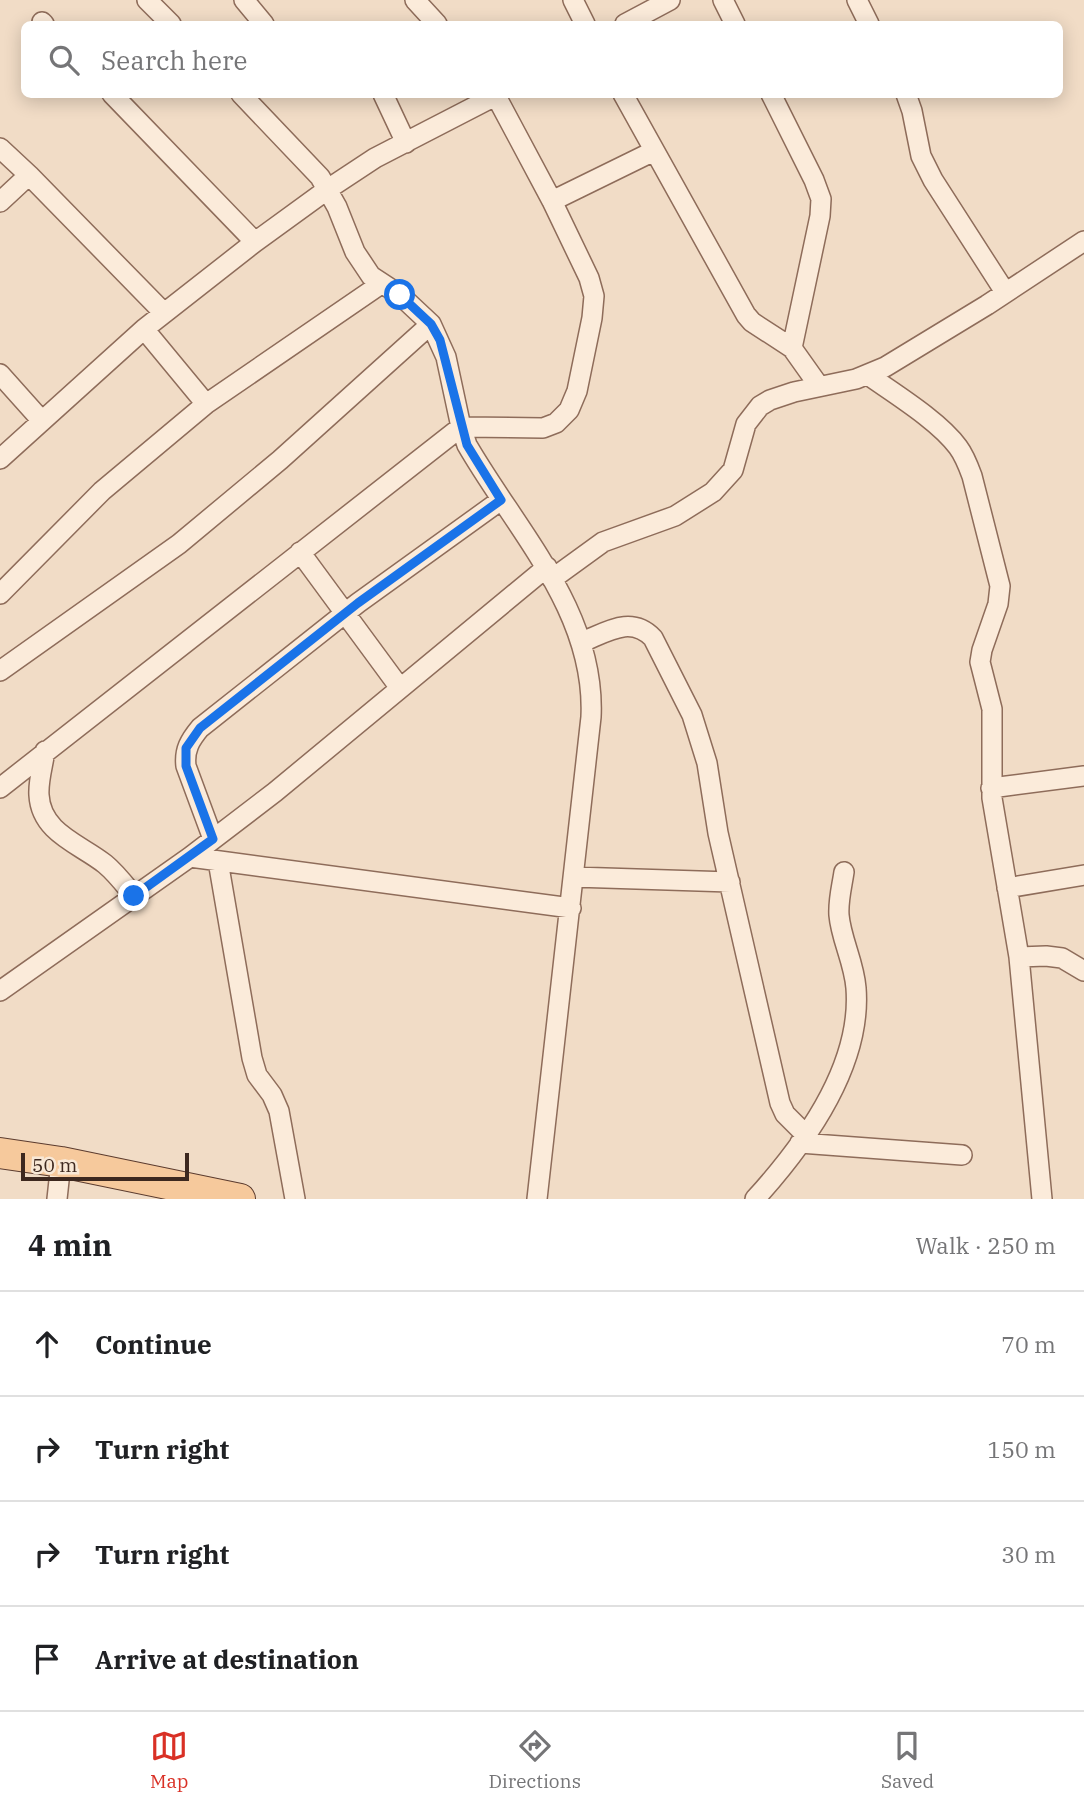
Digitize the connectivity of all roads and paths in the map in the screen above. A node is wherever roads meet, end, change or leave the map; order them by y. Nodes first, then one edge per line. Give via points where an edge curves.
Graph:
1 (146, 0) edge
2 (244, 0) edge
3 (415, 0) edge
4 (573, 0) edge
5 (670, 0) edge
6 (723, 0) edge
7 (857, 0) edge
8 (168, 21) edge
9 (262, 21) edge
10 (434, 21) edge
11 (584, 21) edge
12 (631, 21) edge
13 (734, 21) edge
14 (868, 21) edge
15 (116, 98) edge
16 (245, 98) edge
17 (385, 98) edge
18 (492, 98) edge
19 (500, 98) edge
20 (625, 98) edge
21 (773, 98) edge
22 (907, 98) edge
23 (406, 143) junction
24 (0, 148) edge
25 (654, 150) junction
26 (29, 175) junction
27 (328, 189) junction
28 (552, 201) junction
29 (0, 202) edge
30 (1084, 241) edge
31 (255, 242) junction
32 (381, 284) junction
33 (1005, 292) junction
34 (164, 313) junction
35 (431, 324) junction
36 (144, 329) junction
37 (792, 348) junction
38 (0, 374) edge
39 (868, 375) junction
40 (818, 386) junction
41 (206, 404) junction
42 (42, 421) junction
43 (461, 426) junction
44 (0, 459) edge
45 (501, 500) junction
46 (300, 552) junction
47 (549, 573) junction
48 (0, 594) edge
49 (345, 613) junction
50 (582, 642) junction
51 (0, 671) edge
52 (400, 688) junction
53 (45, 751) junction
54 (1084, 776) edge
55 (0, 788) edge
56 (991, 788) junction
57 (213, 839) junction
58 (190, 857) junction
59 (218, 860) junction
60 (844, 872) dead end
61 (1084, 874) edge
62 (574, 877) junction
63 (730, 882) junction
64 (1007, 888) junction
65 (134, 896) junction
66 (571, 908) junction
67 (1019, 957) junction
68 (1084, 971) edge
69 (1, 987) edge
70 (802, 1139) junction
71 (0, 1153) edge
72 (962, 1156) dead end
73 (61, 1162) junction
74 (57, 1199) edge
75 (240, 1199) edge
76 (295, 1199) edge
77 (537, 1199) edge
78 (755, 1199) edge
79 (1042, 1199) edge

1 - 8 street
2 - 9 street
3 - 10 street
4 - 11 street
5 - 12 street
6 - 13 street
7 - 14 street
15 - 31 street
16 - 27 street via 299,152
17 - 23 street
18 - 23 street
19 - 28 street
20 - 25 street
21 - 37 street via 821,199
22 - 33 street via 921,156 933,180
23 - 27 street
24 - 26 street
25 - 28 street
25 - 37 street via 746,315
26 - 29 street
26 - 34 street
27 - 31 street
27 - 32 street via 360,262
28 - 43 street via 594,296 577,391 569,410 543,428
30 - 33 street
31 - 34 street
32 - 35 street
32 - 41 street
33 - 39 street
34 - 36 street
35 - 43 street via 446,357
35 - 51 street via 180,544
36 - 41 street
36 - 42 street
37 - 40 street
38 - 42 street
39 - 40 street
39 - 56 street via 945,433 957,445 972,476 1000,586 980,662 992,709
40 - 47 street via 771,400 752,413 733,470 700,502 603,542
41 - 48 street via 102,491
42 - 44 street
43 - 45 street via 467,445
43 - 46 street
45 - 47 street
45 - 49 street
46 - 49 street
46 - 53 street
47 - 50 street
47 - 52 street
49 - 52 street
49 - 57 street via 191,739 186,766
50 - 62 street via 592,706
50 - 63 street via 633,626 653,638 701,740
52 - 57 street
53 - 55 street
53 - 65 street via 39,795 46,819 104,863
54 - 56 street
56 - 64 street
57 - 58 street
58 - 59 street
58 - 65 street
59 - 66 street
59 - 76 street via 252,1058 279,1111
60 - 70 street via 839,918 854,971 856,1027 834,1087
61 - 64 street
62 - 63 street
62 - 66 street
63 - 70 street via 780,1103
64 - 67 street
65 - 69 street
66 - 77 street
67 - 68 street via 1062,958
67 - 79 street
70 - 72 street
70 - 78 street
71 - 73 main road
73 - 74 street
73 - 75 main road

